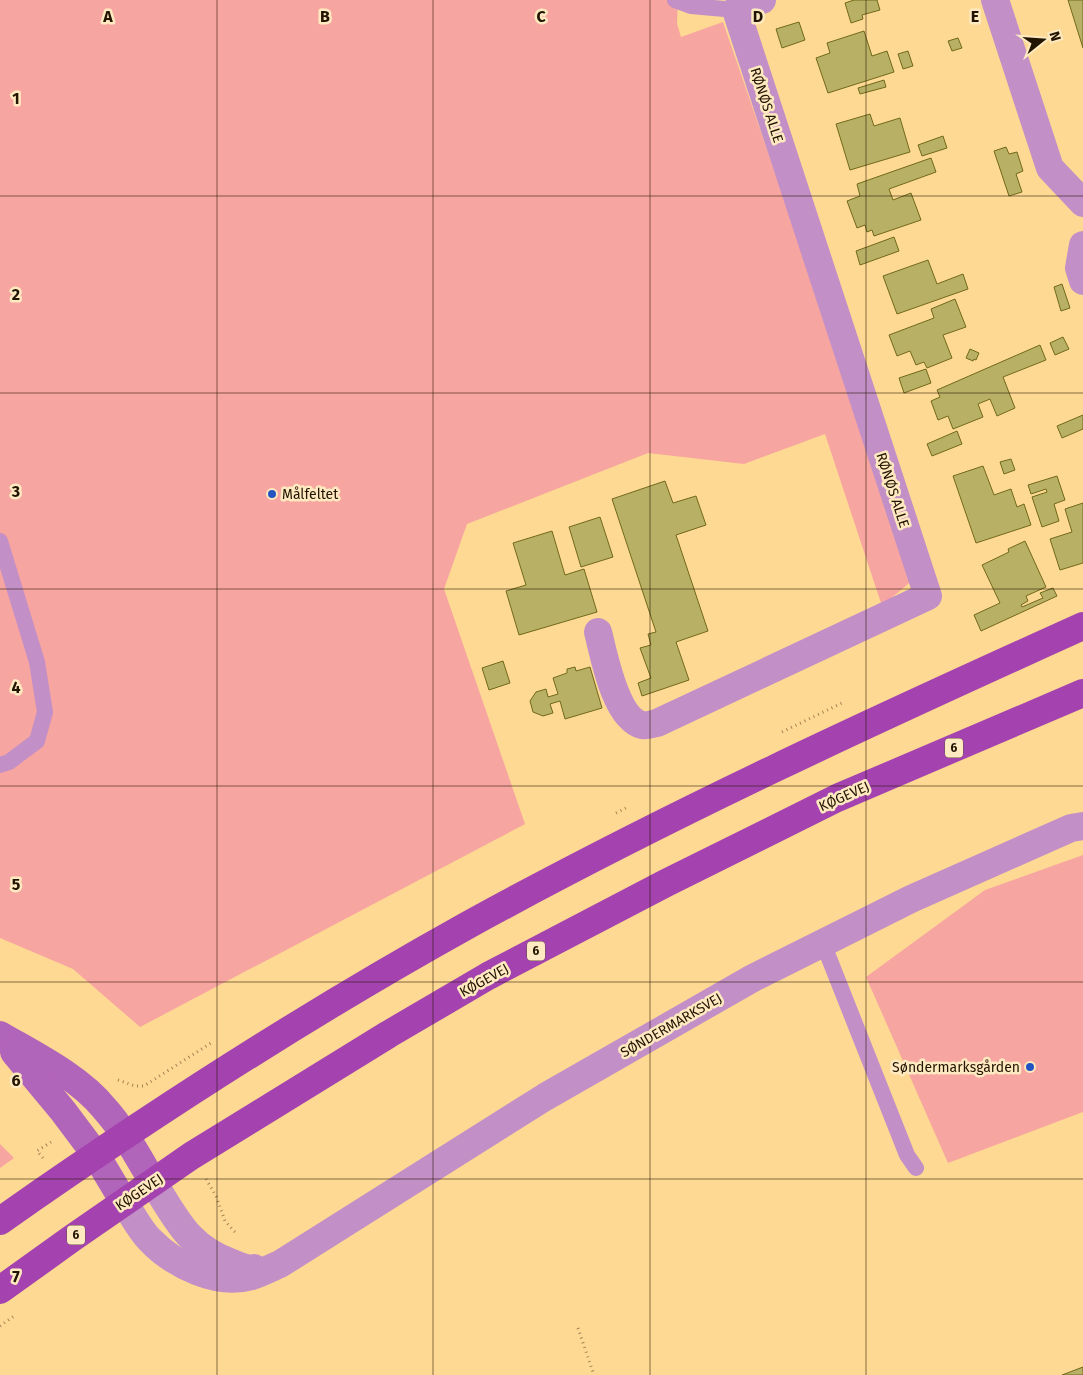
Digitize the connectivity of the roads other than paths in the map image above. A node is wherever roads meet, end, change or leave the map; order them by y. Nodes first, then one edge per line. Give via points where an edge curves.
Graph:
1 (675, 0) edge
2 (762, 0) edge
3 (995, 0) edge
4 (731, 6) edge
5 (1083, 202) edge
6 (1083, 245) edge
7 (1083, 281) edge
8 (0, 540) edge
9 (1083, 626) edge
10 (598, 632) dead end
11 (1083, 693) edge
12 (0, 765) edge
13 (1083, 826) edge
14 (823, 943) junction
15 (0, 1035) edge
16 (125, 1136) junction
17 (96, 1155) junction
18 (916, 1168) dead end
19 (154, 1182) junction
20 (124, 1202) junction
21 (0, 1221) edge
22 (280, 1264) junction
23 (0, 1290) edge

1 - 4 lane via 691,6
2 - 4 street
3 - 5 street via 1050,168
4 - 10 street, RØNØS ALLE via 928,596 657,723 642,725 630,718 615,695
6 - 7 street via 1079,268
8 - 12 lane via 37,662 45,712 36,741
9 - 16 main road via 645,831 467,926 268,1042
11 - 19 main road, KØGEVEJ / 6 via 837,798 488,976 389,1034
13 - 14 street, SØNDERMARKSVEJ via 1071,828 911,899
14 - 18 lane via 906,1155
14 - 22 street, SØNDERMARKSVEJ via 753,978 545,1098
15 - 16 street via 75,1081 103,1106
15 - 17 street
16 - 17 main road
16 - 19 street
17 - 20 street
17 - 21 main road
19 - 20 main road, KØGEVEJ / 6
19 - 22 street, SØNDERMARKSVEJ via 181,1228 201,1248 249,1269
20 - 22 street, SØNDERMARKSVEJ via 149,1239 171,1259 192,1269 220,1278 250,1276
20 - 23 main road, KØGEVEJ / 6

